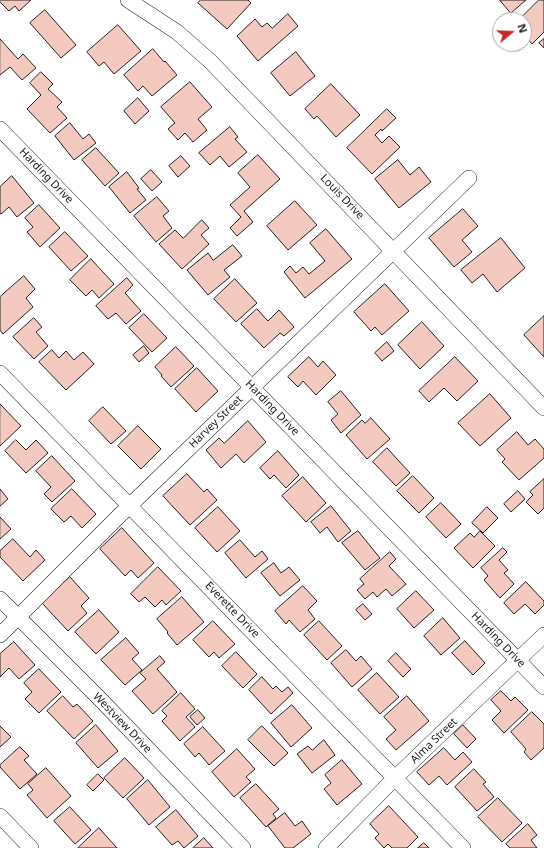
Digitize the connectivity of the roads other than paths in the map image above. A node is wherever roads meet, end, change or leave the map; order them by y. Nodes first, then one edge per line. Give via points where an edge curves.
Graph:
1 (128, 0) edge
2 (0, 129) edge
3 (469, 178) dead end
4 (393, 250) junction
5 (0, 373) edge
6 (252, 387) junction
7 (544, 408) edge
8 (130, 506) junction
9 (0, 599) edge
10 (17, 617) junction
11 (0, 635) edge
12 (544, 635) edge
13 (518, 660) junction
14 (544, 687) edge
15 (395, 778) junction
16 (0, 816) edge
17 (31, 848) edge
18 (243, 848) edge
19 (326, 848) edge
20 (463, 848) edge

1 - 4 street, Louis Drive via 177,32 210,61
2 - 6 street, Harding Drive
3 - 4 street, Harvey Street
4 - 6 street, Harvey Street
4 - 7 street, Louis Drive
5 - 8 street, Everette Drive
6 - 8 street, Harvey Street
6 - 13 street, Harding Drive
8 - 10 street, Harvey Street
8 - 15 street, Everette Drive
9 - 10 street, Westview Drive
10 - 11 street, Harvey Street
10 - 18 street, Westview Drive
12 - 13 street, Alma Street
13 - 14 street, Harding Drive
13 - 15 street, Alma Street
15 - 19 street, Alma Street
15 - 20 street, Everette Drive
16 - 17 street

